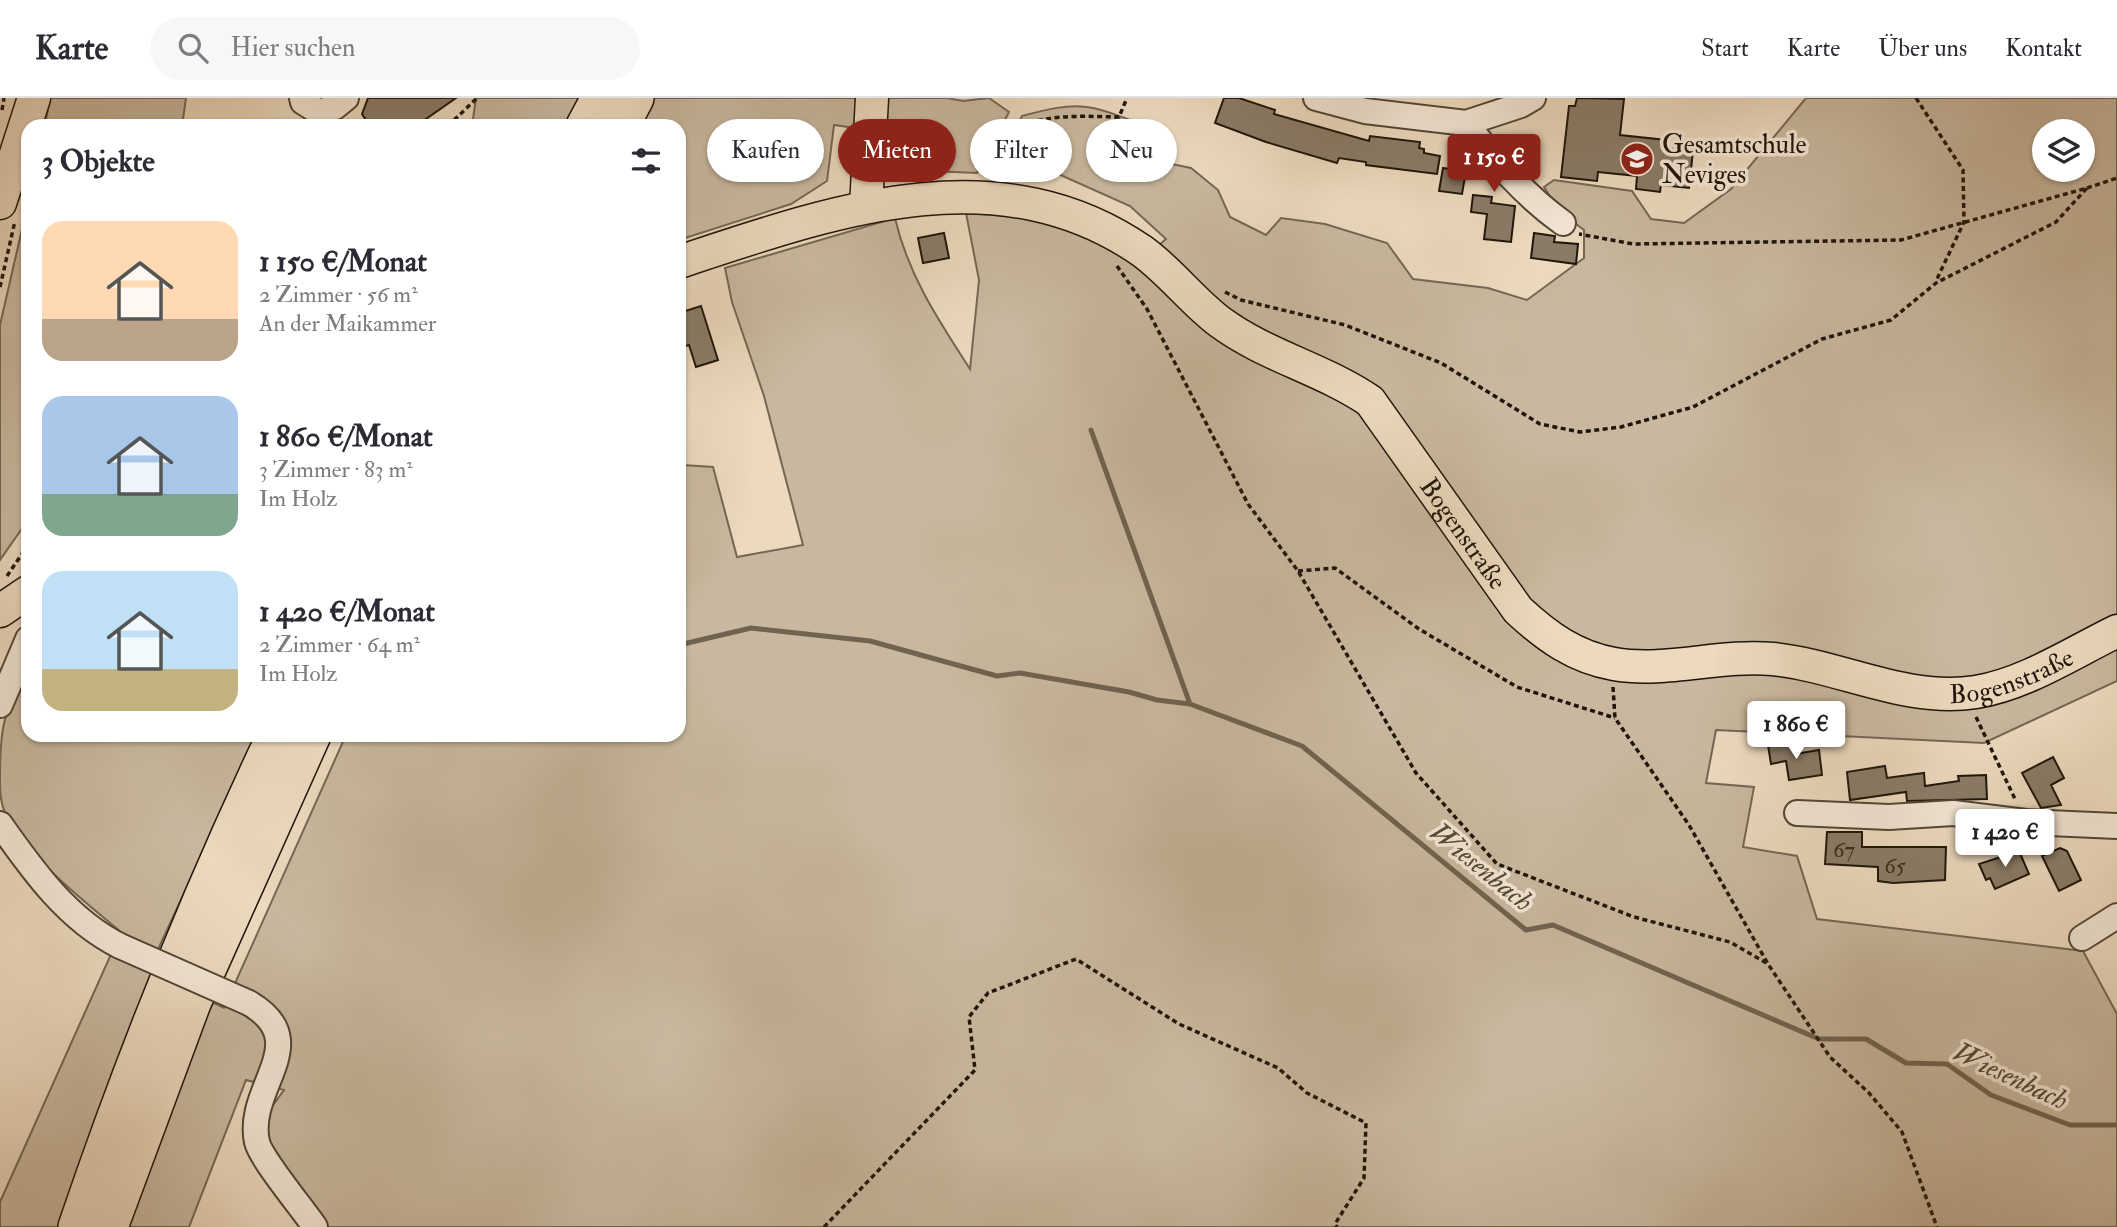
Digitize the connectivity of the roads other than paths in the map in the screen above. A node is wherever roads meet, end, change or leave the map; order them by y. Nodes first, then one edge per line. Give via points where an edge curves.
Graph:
1 (16, 98) edge
2 (34, 98) edge
3 (302, 98) edge
4 (346, 98) edge
5 (600, 98) edge
6 (635, 98) edge
7 (872, 98) edge
8 (1317, 98) edge
9 (1533, 98) edge
10 (28, 119) edge
11 (589, 119) edge
12 (624, 119) edge
13 (1466, 123) junction
14 (21, 147) edge
15 (7, 200) edge
16 (866, 207) junction
17 (1563, 223) road end
18 (686, 260) edge
19 (16, 586) edge
20 (0, 611) edge
21 (2117, 631) edge
22 (21, 656) edge
23 (0, 705) edge
24 (273, 742) edge
25 (309, 742) edge
26 (1797, 813) dead end
27 (0, 824) edge
28 (2117, 825) edge
29 (2117, 916) edge
30 (2082, 938) dead end
31 (77, 1227) edge
32 (109, 1227) edge
33 (315, 1227) edge

1 - 15 main road
2 - 10 main road
3 - 4 street via 319,112
5 - 11 highway
6 - 12 highway
7 - 16 main road
8 - 13 street via 1365,111
9 - 13 street
13 - 17 street via 1510,178
14 - 15 main road
16 - 18 main road, Bogenstraße via 794,224
16 - 21 main road, Bogenstraße via 926,197 991,197 1037,204 1105,230 1142,252 1220,322 1370,401 1518,610 1545,635 1575,653 1615,664 1773,659 1942,694 1977,692 2018,679
19 - 20 main road
22 - 23 street
24 - 31 highway via 128,1079
25 - 32 highway via 192,1003
26 - 28 street via 1889,817 1953,813 2026,822
27 - 33 street, bridge via 37,876 93,932 266,1013 278,1031 279,1045 255,1114 257,1145
29 - 30 street

